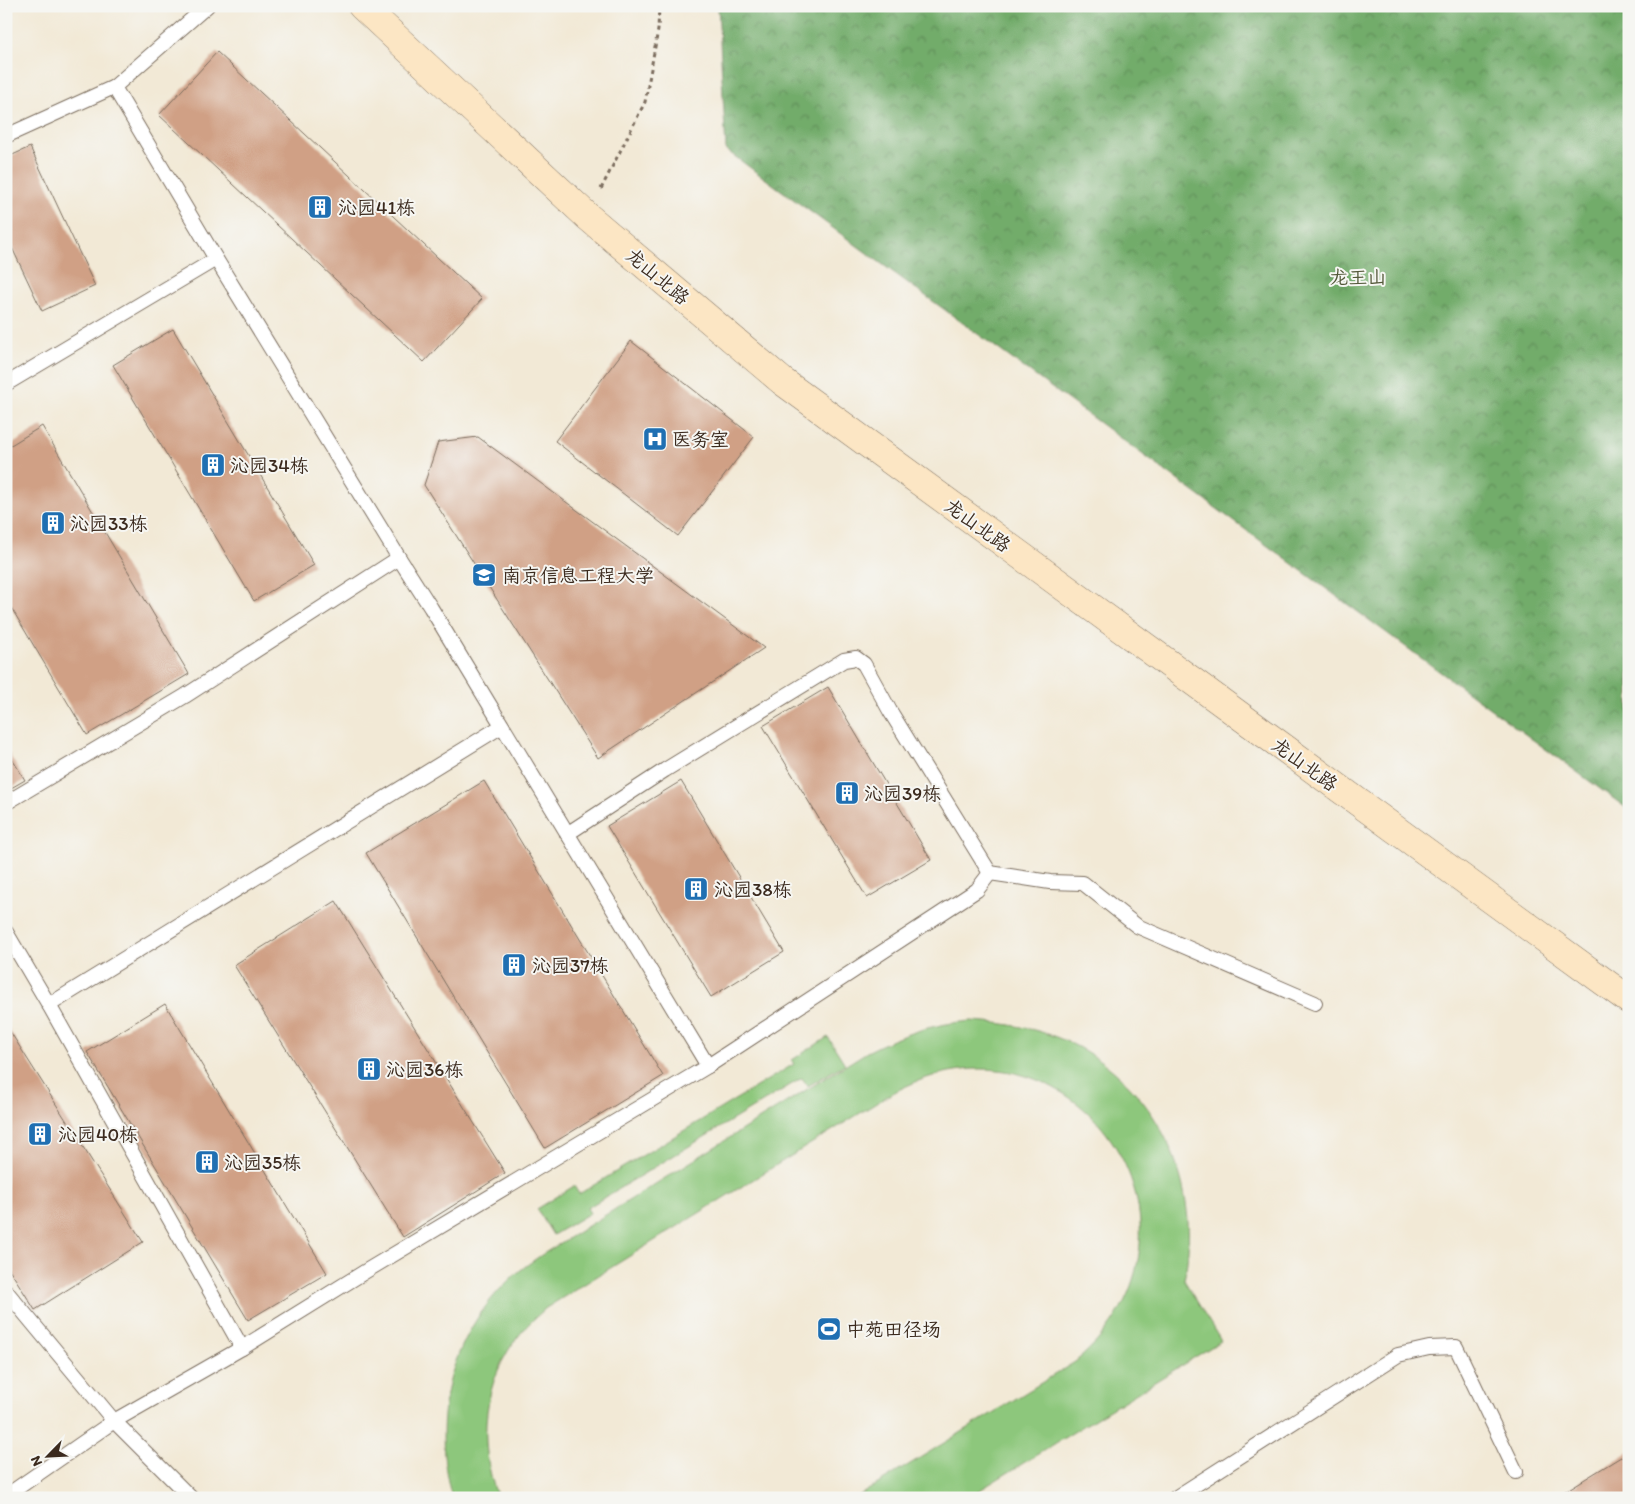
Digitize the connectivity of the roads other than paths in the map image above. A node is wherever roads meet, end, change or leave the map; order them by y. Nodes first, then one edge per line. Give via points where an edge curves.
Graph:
1 (207, 6) edge
2 (362, 6) edge
3 (114, 87) junction
4 (6, 136) edge
5 (216, 259) junction
6 (6, 384) edge
7 (399, 558) junction
8 (502, 726) junction
9 (6, 803) edge
10 (567, 834) junction
11 (990, 873) junction
12 (6, 932) edge
13 (1629, 1000) edge
14 (1315, 1004) dead end
15 (49, 1005) junction
16 (708, 1066) junction
17 (6, 1291) edge
18 (242, 1348) junction
19 (114, 1421) junction
20 (1516, 1472) dead end
21 (6, 1496) edge
22 (191, 1498) edge
23 (1175, 1498) edge

1 - 3 lane
2 - 13 street, 龙山北路 via 586,216 782,381
3 - 4 lane
3 - 5 lane
5 - 6 lane
5 - 7 lane
7 - 8 lane
7 - 9 lane via 185,696
8 - 10 lane
8 - 15 lane
10 - 11 lane via 844,660 856,658 864,664
10 - 16 lane
11 - 14 lane via 1050,882 1083,883 1138,926
11 - 16 lane via 977,890
12 - 15 lane
15 - 18 lane
16 - 18 lane
17 - 19 lane
18 - 19 lane
19 - 21 lane
19 - 22 lane
20 - 23 lane via 1456,1347 1429,1348 1398,1355

